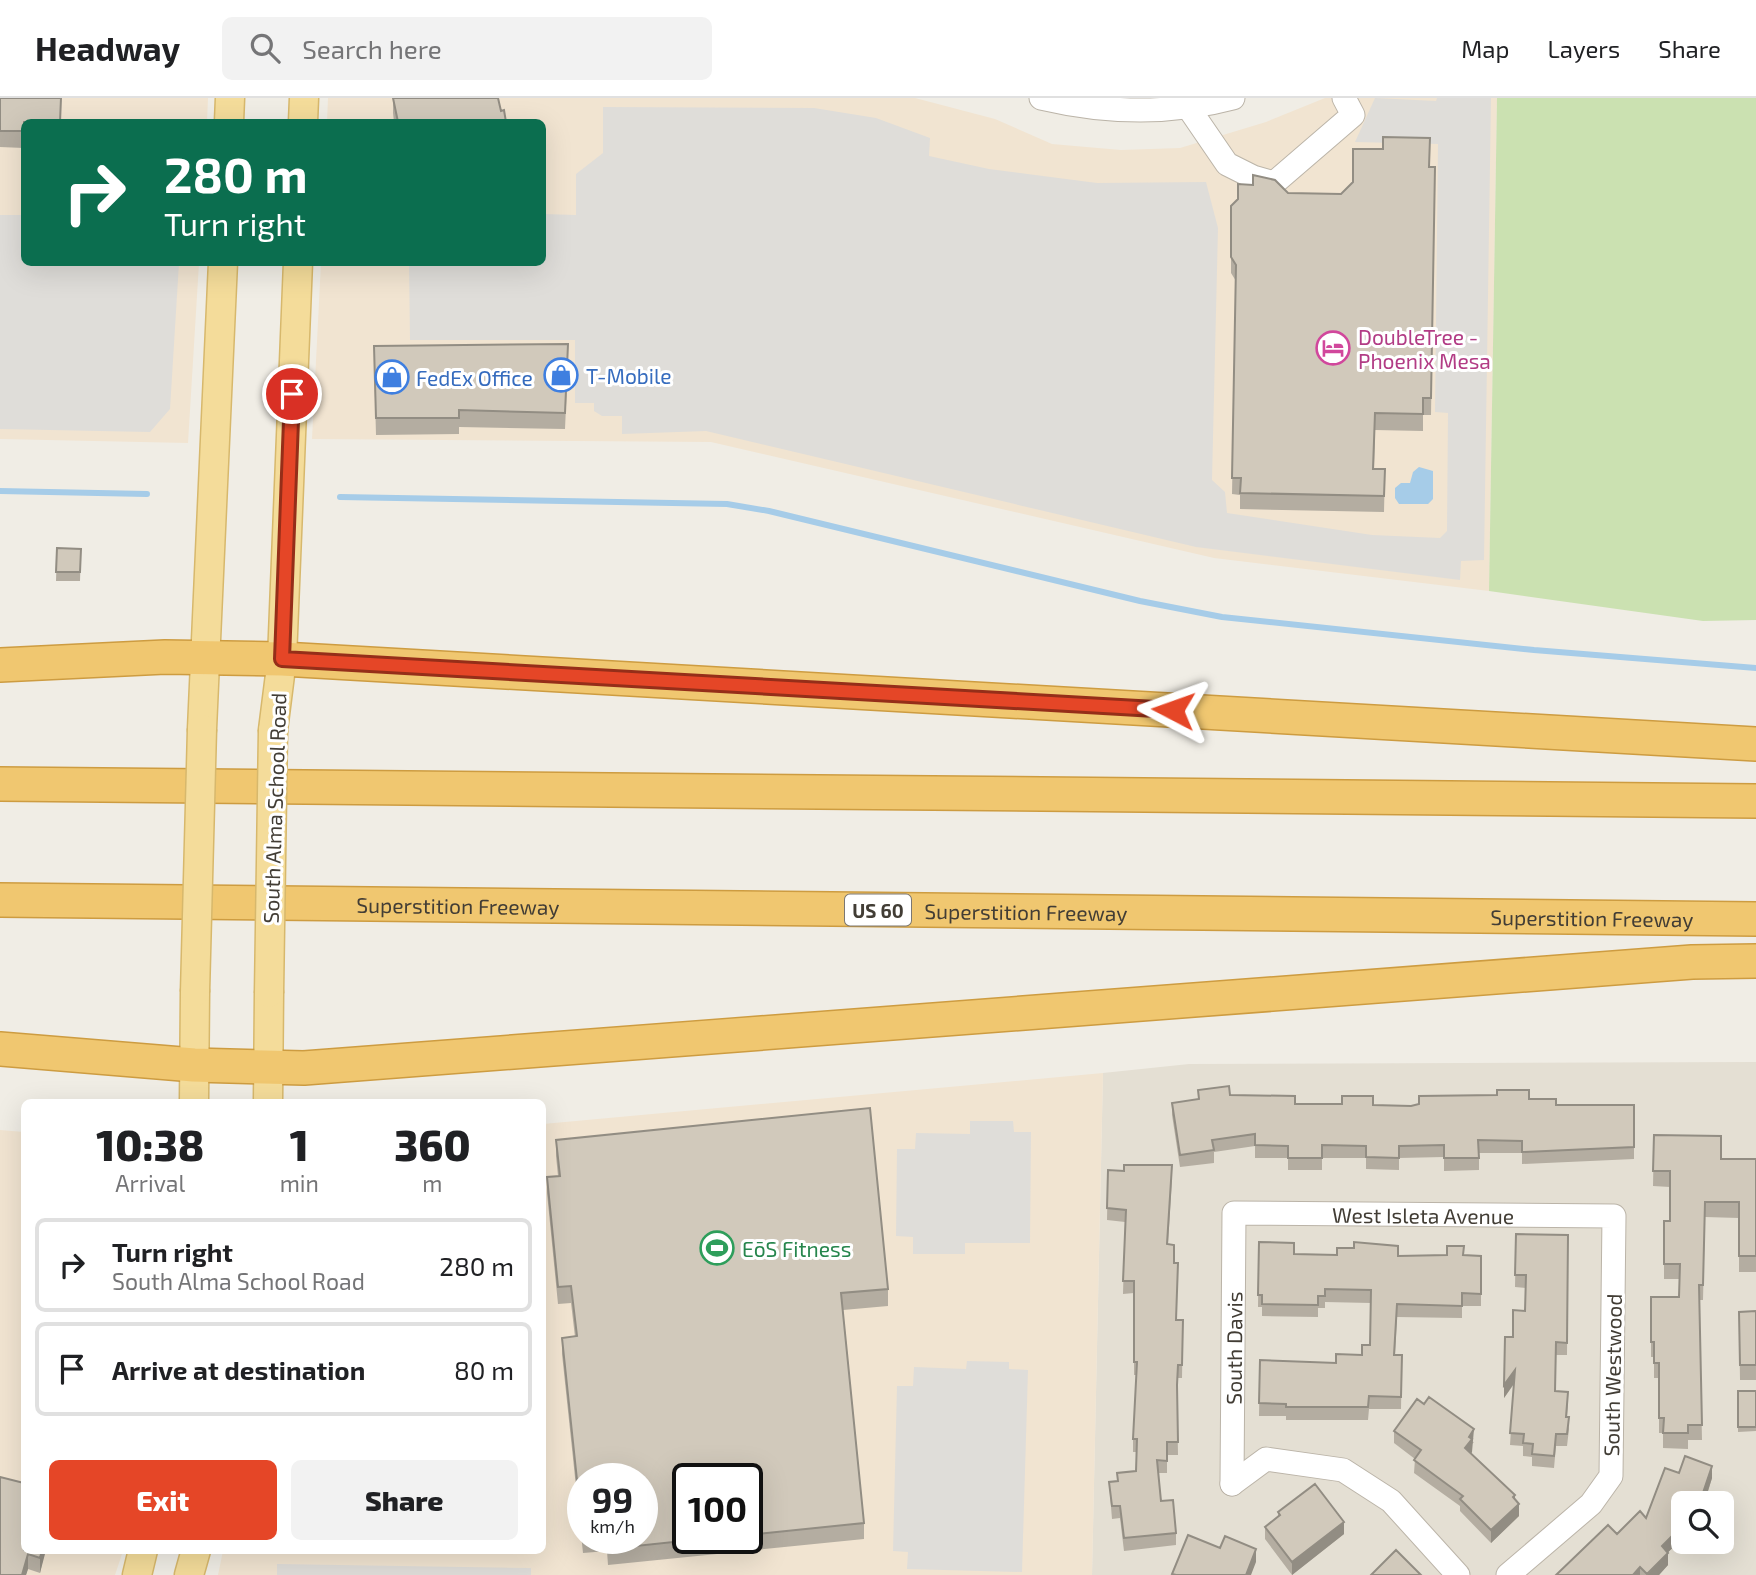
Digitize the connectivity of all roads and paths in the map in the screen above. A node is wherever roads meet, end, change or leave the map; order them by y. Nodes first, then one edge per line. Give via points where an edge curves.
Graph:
1 (230, 98) edge
2 (304, 98) edge
3 (1041, 98) edge
4 (1233, 98) edge
5 (1344, 98) edge
6 (1188, 107) junction
7 (229, 119) edge
8 (303, 119) edge
9 (223, 266) edge
10 (298, 266) edge
11 (204, 659) junction
12 (282, 659) junction
13 (0, 665) edge
14 (1756, 744) edge
15 (0, 784) edge
16 (1756, 801) edge
17 (0, 900) edge
18 (1756, 919) edge
19 (1756, 961) edge
20 (0, 1049) edge
21 (194, 1065) junction
22 (270, 1065) junction
23 (194, 1099) edge
24 (268, 1099) edge
25 (1234, 1213) joint
26 (1614, 1216) joint
27 (142, 1554) edge
28 (195, 1554) edge
29 (137, 1575) edge
30 (189, 1575) edge
31 (1458, 1575) edge
32 (1508, 1575) edge

1 - 7 main road
2 - 8 main road
3 - 6 street via 1129,111
4 - 6 street
5 - 6 street via 1353,115 1274,183 1227,164
9 - 11 main road
10 - 12 main road, South Alma School Road
11 - 12 highway
11 - 13 highway
11 - 21 main road, bridge
12 - 14 highway
12 - 22 main road, South Alma School Road, bridge via 273,730
15 - 16 highway
17 - 18 highway, Superstition Freeway / US 60
19 - 22 highway via 1692,962 304,1068
20 - 21 highway
21 - 22 highway
21 - 23 main road
22 - 24 main road, South Alma School Road
25 - 26 street, West Isleta Avenue
25 - 31 street, South Davis via 1232,1484 1266,1459 1343,1470 1391,1501
26 - 32 street, South Westwood via 1611,1476 1591,1504
27 - 29 main road
28 - 30 main road

